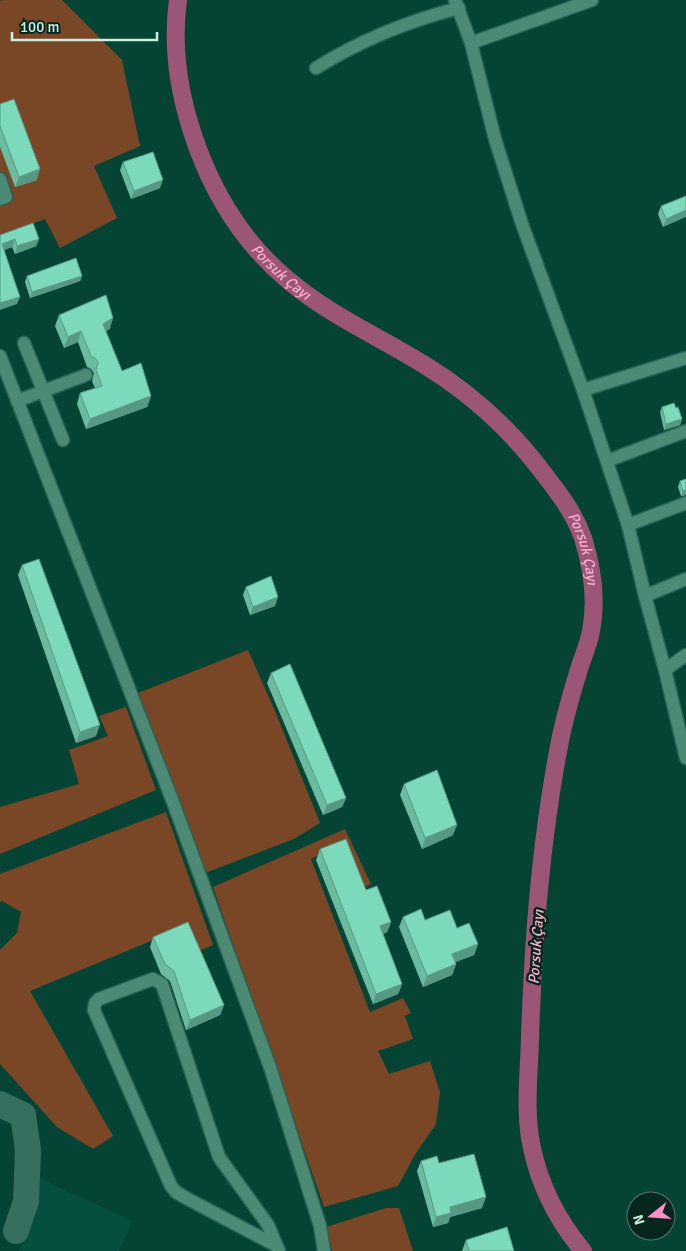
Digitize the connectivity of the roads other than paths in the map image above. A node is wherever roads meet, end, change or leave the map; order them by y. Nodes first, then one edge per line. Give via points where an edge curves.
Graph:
1 (592, 0) edge
2 (457, 4) edge
3 (471, 43) junction
4 (316, 68) dead end
5 (0, 179) edge
6 (0, 199) edge
7 (24, 344) dead end
8 (0, 356) edge
9 (686, 358) edge
10 (86, 375) dead end
11 (583, 390) junction
12 (43, 391) junction
13 (16, 401) junction
14 (686, 431) edge
15 (63, 440) dead end
16 (607, 461) junction
17 (686, 503) edge
18 (628, 525) junction
19 (686, 579) edge
20 (644, 596) junction
21 (686, 656) edge
22 (665, 670) junction
23 (682, 721) edge
24 (686, 758) edge
25 (258, 1211) junction
26 (244, 1228) junction
27 (278, 1248) edge
28 (324, 1251) edge

1 - 3 street
2 - 3 street
2 - 4 street via 382,33
3 - 11 street via 495,139 522,224
5 - 6 street via 6,197
7 - 12 street
8 - 13 street
9 - 11 street
10 - 12 street
11 - 16 street
12 - 13 street
12 - 15 street
13 - 28 street via 173,802 267,1058 320,1226
14 - 16 street
16 - 18 street
17 - 18 street
18 - 20 street
19 - 20 street
20 - 22 street
21 - 22 street
22 - 23 street
23 - 24 street
25 - 26 street
25 - 26 street via 219,1157 162,984 153,979 99,999 94,1010 171,1186 186,1198
25 - 27 street
26 - 27 street

